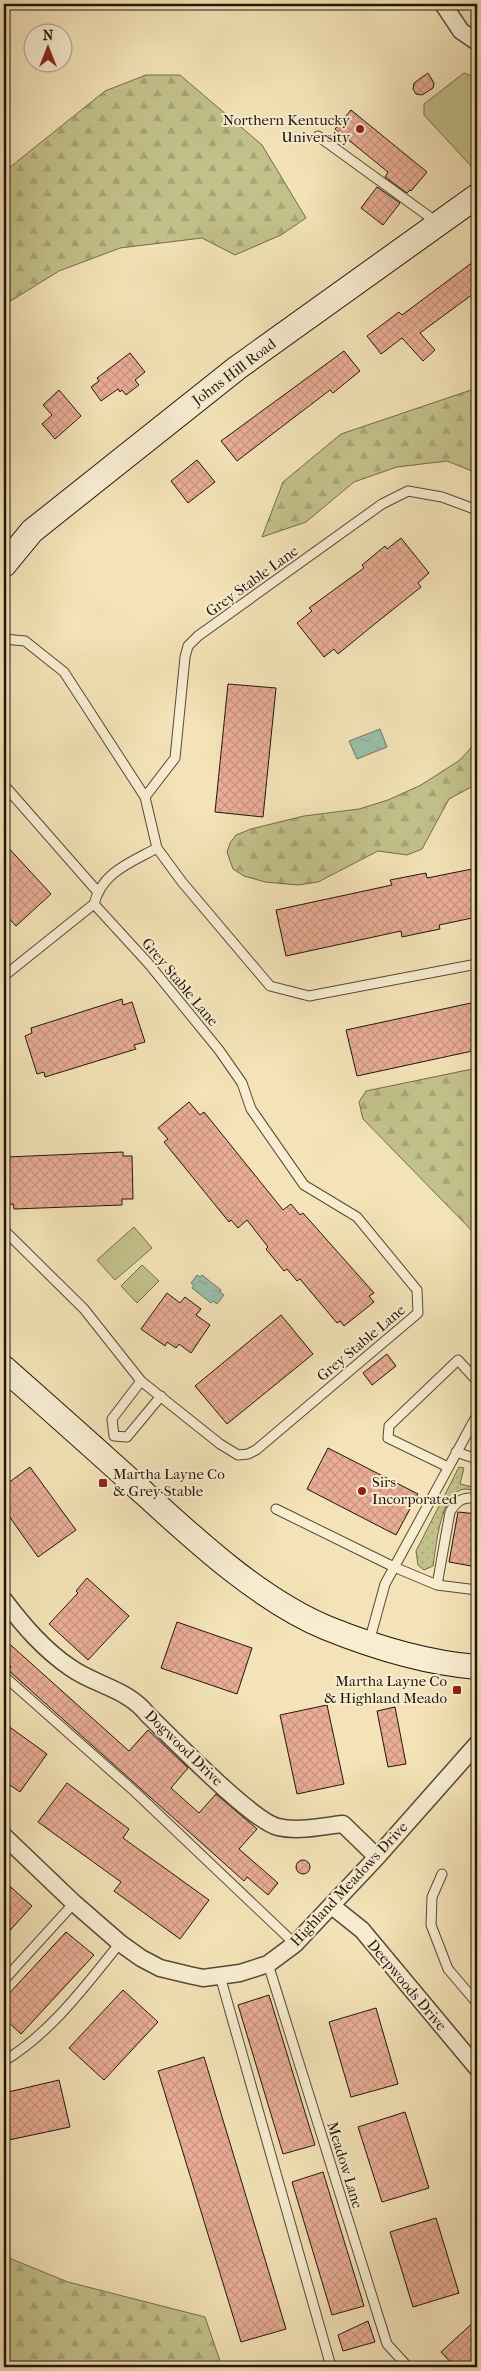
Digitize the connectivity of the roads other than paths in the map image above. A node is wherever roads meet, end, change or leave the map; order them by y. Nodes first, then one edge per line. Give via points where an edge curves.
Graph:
1 (443, 4) edge
2 (477, 42) edge
3 (318, 136) dead end
4 (477, 196) edge
5 (438, 223) junction
6 (477, 510) edge
7 (4, 565) edge
8 (4, 639) edge
9 (4, 785) edge
10 (145, 797) junction
11 (157, 848) junction
12 (97, 891) junction
13 (94, 904) junction
14 (477, 964) edge
15 (4, 976) edge
16 (4, 1230) edge
17 (4, 1368) edge
18 (142, 1381) junction
19 (477, 1381) edge
20 (161, 1396) junction
21 (477, 1415) edge
22 (107, 1444) junction
23 (456, 1452) junction
24 (477, 1459) edge
25 (448, 1467) junction
26 (477, 1498) edge
27 (276, 1509) dead end
28 (394, 1567) junction
29 (437, 1585) junction
30 (477, 1590) edge
31 (4, 1600) edge
32 (369, 1643) junction
33 (477, 1667) edge
34 (4, 1676) edge
35 (477, 1744) edge
36 (4, 1836) edge
37 (377, 1857) junction
38 (442, 1874) dead end
39 (74, 1903) junction
40 (332, 1906) junction
41 (120, 1943) junction
42 (295, 1944) junction
43 (268, 1964) junction
44 (220, 1976) junction
45 (4, 1980) edge
46 (477, 2003) edge
47 (4, 2060) edge
48 (477, 2068) edge
49 (334, 2367) edge
50 (408, 2367) edge

1 - 2 street via 461,31
3 - 5 lane
4 - 5 street, Johns Hill Road
5 - 7 street, Johns Hill Road via 237,368 32,531
6 - 10 lane, Grey Stable Lane via 442,497 408,491 382,504 198,636 188,646 185,657 175,758
8 - 10 lane via 25,641 64,672
9 - 12 lane
10 - 11 lane
11 - 12 lane via 113,871
11 - 14 lane via 270,986 309,996
12 - 13 lane
13 - 15 lane
13 - 20 lane, Grey Stable Lane via 148,963 219,1050 242,1082 251,1109 304,1185 357,1217 417,1290 418,1313 248,1454 238,1455 220,1444
16 - 18 lane, Grey Stable Lane via 84,1310
17 - 22 street
18 - 20 lane, Grey Stable Lane
18 - 22 lane via 112,1419
19 - 25 lane via 458,1360 389,1426 388,1438
20 - 22 lane via 127,1437
21 - 23 lane
22 - 32 street via 232,1570 327,1628
23 - 24 lane
23 - 25 lane
25 - 28 lane
26 - 29 lane via 465,1497 450,1512
27 - 28 lane
28 - 29 lane
28 - 32 lane via 385,1584
29 - 30 lane
31 - 37 street, Dogwood Drive via 44,1647 71,1668 138,1702 254,1814 277,1827 342,1824
32 - 33 street via 426,1659
34 - 42 lane via 134,1791
35 - 37 street, Highland Meadows Drive
36 - 39 street, Highland Meadows Drive
37 - 40 street, Highland Meadows Drive
38 - 46 lane via 432,1896 431,1925 448,1969
39 - 41 street, Highland Meadows Drive
39 - 45 lane
40 - 42 street, Highland Meadows Drive
40 - 48 street, Deepwoods Drive via 362,1930
41 - 44 street, Highland Meadows Drive via 160,1968 204,1978
41 - 47 lane via 48,2026
42 - 43 street, Highland Meadows Drive
43 - 44 street, Highland Meadows Drive
43 - 50 lane, Meadow Lane via 387,2344
44 - 49 lane via 330,2363

